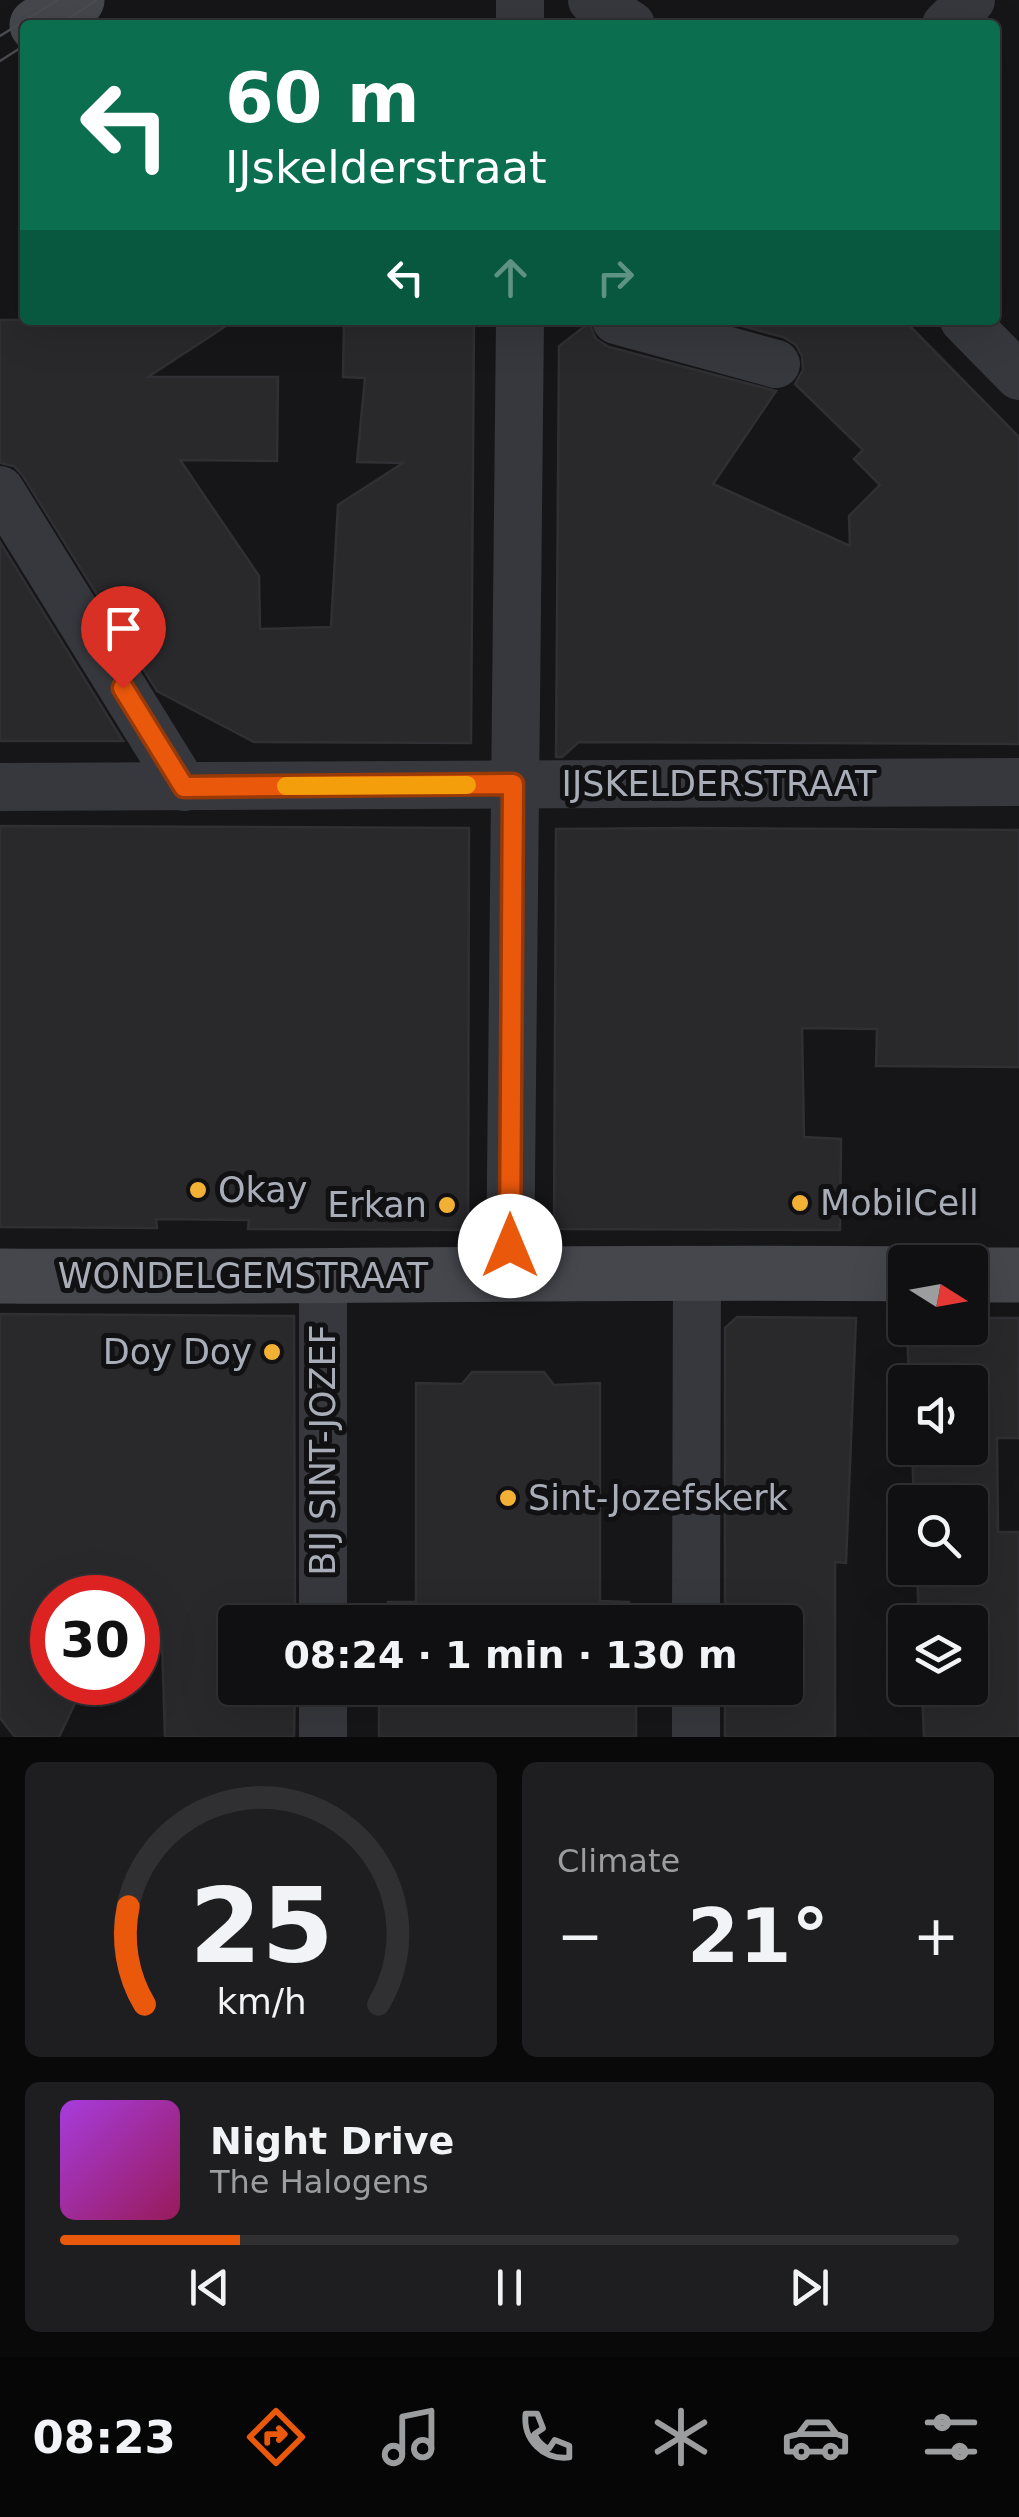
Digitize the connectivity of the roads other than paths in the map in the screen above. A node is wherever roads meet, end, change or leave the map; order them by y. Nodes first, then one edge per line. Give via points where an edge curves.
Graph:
1 (77, 0) edge
2 (592, 0) edge
3 (971, 0) edge
4 (44, 20) edge
5 (623, 20) edge
6 (951, 20) edge
7 (520, 325) edge
8 (634, 325) edge
9 (776, 364) dead end
10 (0, 490) edge
11 (1019, 782) edge
12 (513, 784) junction
13 (184, 787) junction
14 (0, 788) edge
15 (697, 1272) junction
16 (510, 1274) junction
17 (888, 1274) edge
18 (988, 1275) edge
19 (0, 1276) edge
20 (1019, 1276) edge
21 (322, 1278) junction
22 (323, 1605) edge
23 (696, 1605) edge
24 (323, 1705) edge
25 (696, 1705) edge
26 (323, 1737) edge
27 (696, 1737) edge

1 - 4 street
2 - 5 street
3 - 6 street
7 - 12 street
8 - 9 street
10 - 13 street
11 - 12 street, IJSKELDERSTRAAT
12 - 13 street, IJSKELDERSTRAAT
12 - 16 street
13 - 14 street, IJSKELDERSTRAAT
15 - 16 street, WONDELGEMSTRAAT
15 - 17 street, WONDELGEMSTRAAT
15 - 23 street
16 - 21 street, WONDELGEMSTRAAT
18 - 20 street
19 - 21 street, WONDELGEMSTRAAT
21 - 22 street, BIJ SINT-JOZEF
24 - 26 street
25 - 27 street

